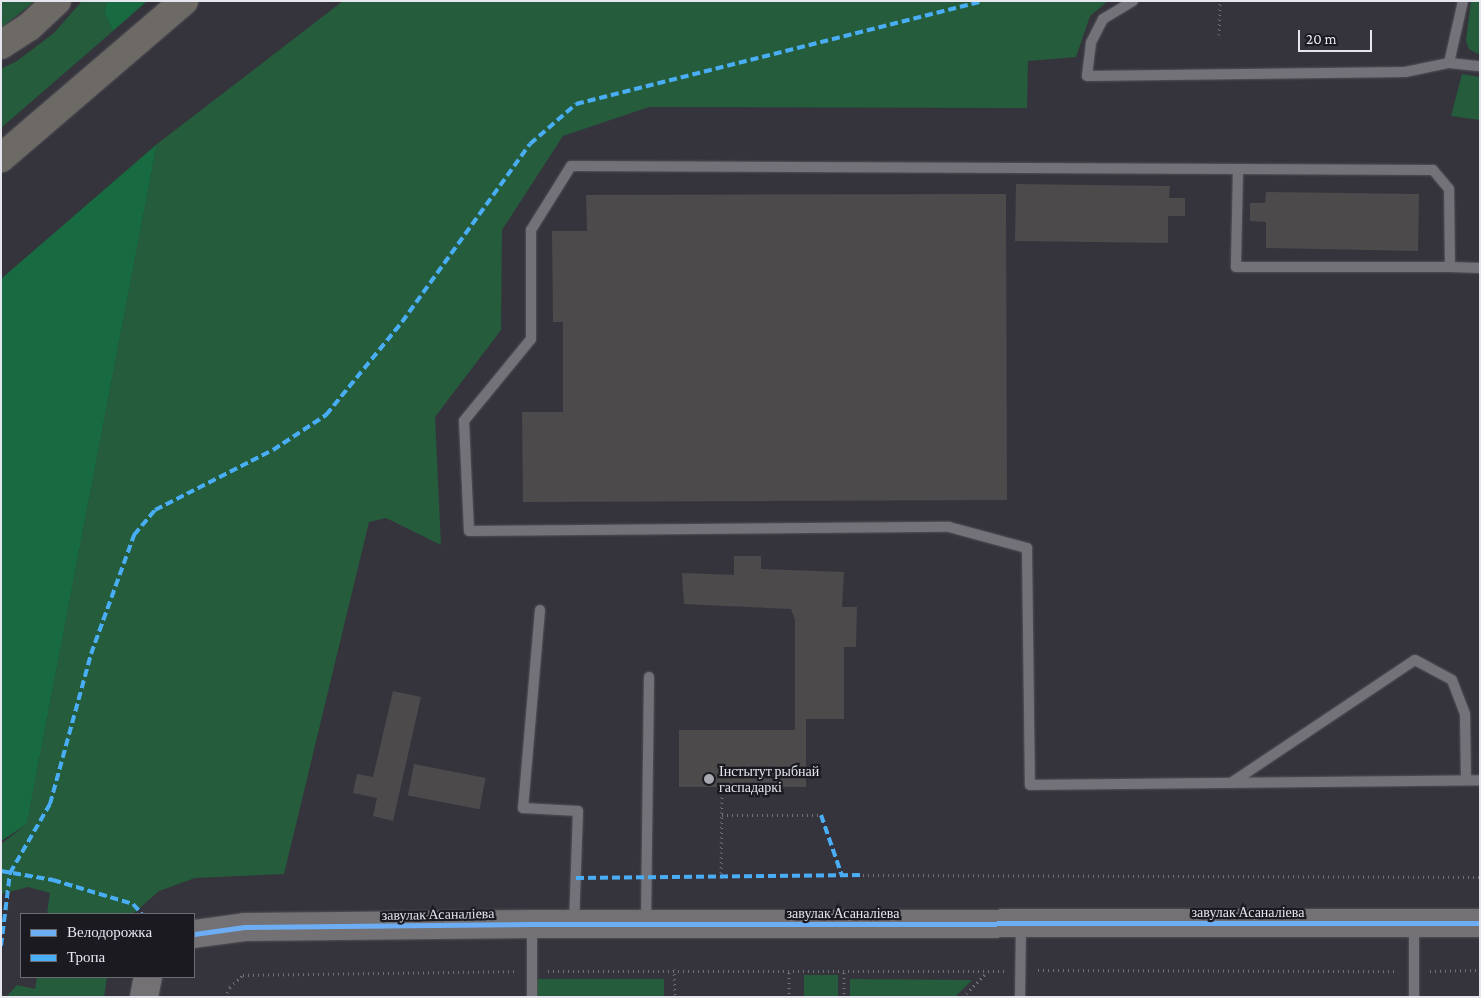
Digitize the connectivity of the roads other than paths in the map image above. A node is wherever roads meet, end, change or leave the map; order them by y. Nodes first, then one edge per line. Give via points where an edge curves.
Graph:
1 (57, 1) edge
2 (184, 1) edge
3 (1133, 1) edge
4 (1463, 1) edge
5 (1, 45) edge
6 (1449, 63) junction
7 (1480, 66) edge
8 (1, 158) edge
9 (1238, 169) junction
10 (1450, 267) junction
11 (1480, 268) edge
12 (540, 610) dead end
13 (649, 678) dead end
14 (1466, 780) junction
15 (1480, 780) edge
16 (1231, 783) junction
17 (1414, 923) junction
18 (1480, 923) edge
19 (532, 924) junction
20 (574, 924) junction
21 (646, 924) junction
22 (1020, 924) junction
23 (200, 932) edge
24 (148, 978) edge
25 (144, 997) edge
26 (532, 997) edge
27 (1020, 997) edge
28 (1414, 997) edge

1 - 5 highway via 29,27
2 - 8 highway
3 - 6 lane via 1102,19 1091,43 1087,76 1405,72
4 - 6 lane
6 - 7 lane
9 - 10 lane via 1433,170 1449,190
9 - 10 lane via 1236,267
9 - 16 lane via 572,166 531,230 531,338 464,421 469,531 949,527 1028,548 1030,785
10 - 11 lane
12 - 20 lane via 523,808 578,811
13 - 21 lane
14 - 15 lane
14 - 16 lane
14 - 16 lane via 1465,714 1452,680 1415,660
17 - 18 street, завулак Асаналіева
17 - 22 street, завулак Асаналіева
17 - 28 lane
19 - 20 street, завулак Асаналіева
19 - 23 street, завулак Асаналіева
19 - 26 lane
20 - 21 street, завулак Асаналіева
21 - 22 street, завулак Асаналіева
22 - 27 lane
24 - 25 street

